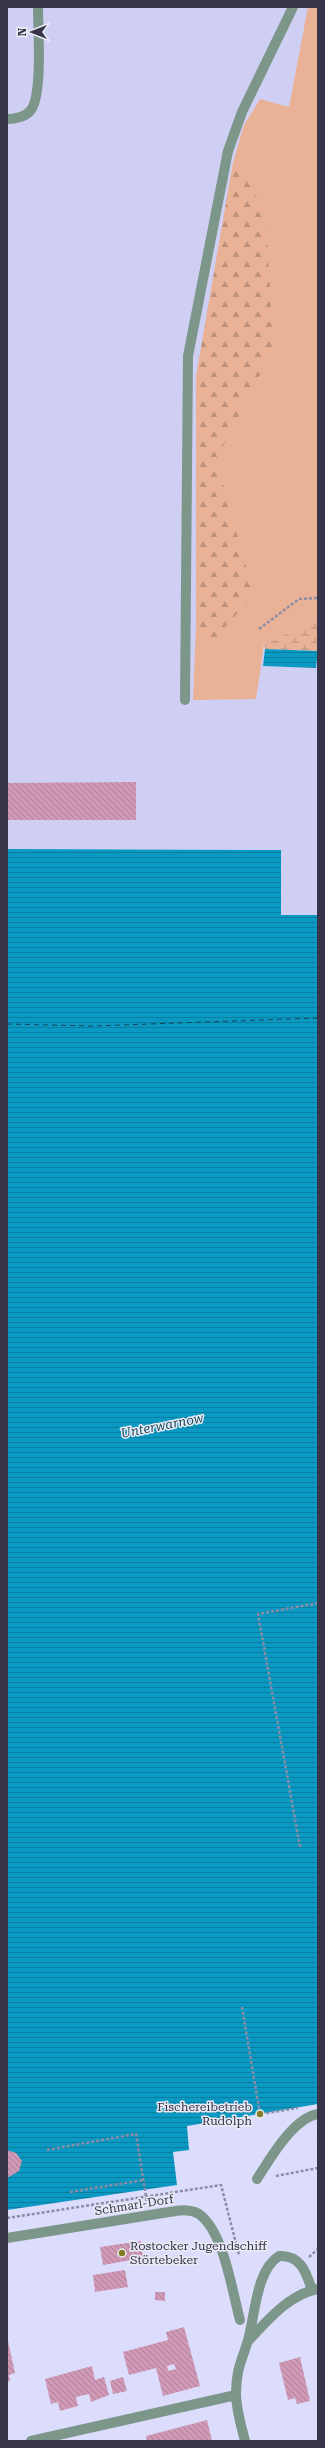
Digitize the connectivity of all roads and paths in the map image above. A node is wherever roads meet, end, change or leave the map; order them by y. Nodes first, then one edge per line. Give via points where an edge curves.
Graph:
1 (38, 7) edge
2 (293, 7) edge
3 (7, 119) edge
4 (318, 598) edge
5 (259, 629) dead end
6 (185, 700) dead end
7 (318, 1603) edge
8 (300, 1847) dead end
9 (242, 2007) dead end
10 (304, 2107) dead end
11 (318, 2114) edge
12 (48, 2150) dead end
13 (318, 2168) edge
14 (257, 2179) joint
15 (144, 2180) junction
16 (70, 2192) dead end
17 (146, 2196) junction
18 (7, 2218) edge
19 (7, 2238) edge
20 (240, 2259) dead end
21 (315, 2290) edge
22 (240, 2320) dead end
23 (248, 2342) junction
24 (236, 2395) junction
25 (31, 2441) edge
26 (245, 2441) edge

1 - 3 street via 38,95 30,112 16,119
2 - 6 street via 242,112 228,151 188,356
4 - 5 path via 299,599
7 - 8 path via 258,1614
9 - 10 path via 260,2114
11 - 14 street via 311,2115 290,2133
12 - 15 path via 136,2134
13 - 14 path
15 - 16 path
15 - 17 path
17 - 18 path
17 - 20 path via 221,2185
19 - 22 street, Schmarl-Dorf via 169,2212 186,2210 198,2214 210,2225 223,2254
21 - 23 street via 279,2309
21 - 23 street via 302,2264 295,2258 279,2256 272,2261 260,2286
23 - 24 street via 239,2364
24 - 25 street
24 - 26 street

